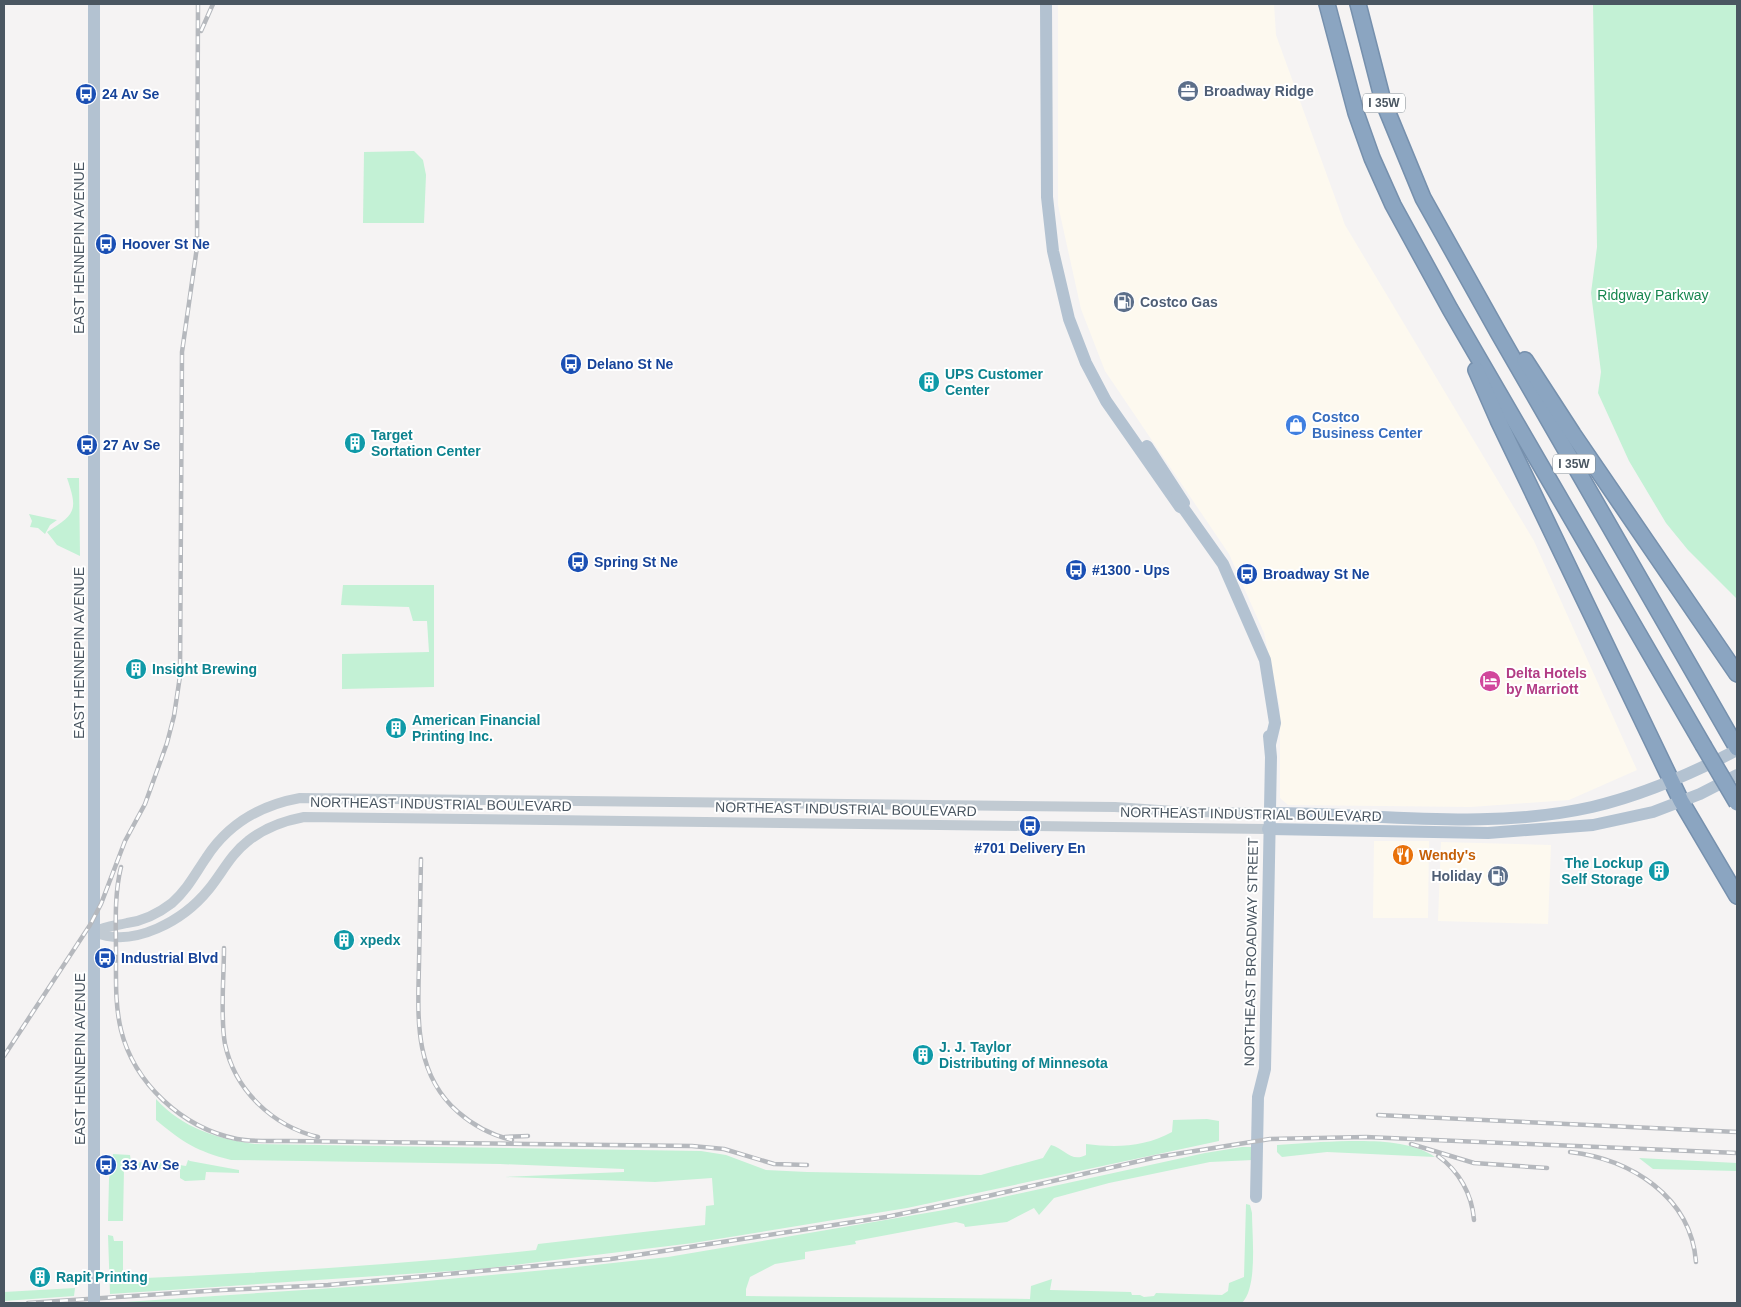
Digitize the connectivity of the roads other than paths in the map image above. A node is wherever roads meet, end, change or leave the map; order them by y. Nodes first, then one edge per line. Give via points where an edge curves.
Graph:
1 (94, 4) edge
2 (1046, 4) edge
3 (1327, 4) edge
4 (1358, 4) edge
5 (1423, 198) junction
6 (1450, 309) junction
7 (1737, 674) edge
8 (1737, 749) edge
9 (1737, 775) edge
10 (1671, 781) junction
11 (1681, 801) junction
12 (1737, 803) edge
13 (1270, 813) junction
14 (1268, 829) junction
15 (1737, 896) edge
16 (94, 932) junction
17 (1256, 1194) dead end
18 (94, 1303) edge

1 - 16 main road, EAST HENNEPIN AVENUE
2 - 13 main road, NORTHEAST BROADWAY STREET via 1047,197 1053,250 1065,301 1076,340 1106,401 1167,490 1224,564 1242,602 1255,640 1270,744
3 - 6 highway, I 35W via 1351,96 1372,158 1393,205
4 - 5 highway, I 35W via 1383,101
5 - 7 highway via 1573,434
5 - 8 highway, I 35W
6 - 10 highway via 1498,420
6 - 12 highway, I 35W, bridge
8 - 10 main road, NORTHEAST INDUSTRIAL BOULEVARD
9 - 11 main road, NORTHEAST INDUSTRIAL BOULEVARD
10 - 11 highway
10 - 13 main road, NORTHEAST INDUSTRIAL BOULEVARD via 1590,807 1509,818 1386,819
11 - 14 main road, NORTHEAST INDUSTRIAL BOULEVARD via 1624,820 1533,831
11 - 15 highway
13 - 14 main road, NORTHEAST BROADWAY STREET
13 - 16 street, NORTHEAST INDUSTRIAL BOULEVARD via 1115,807 300,798 258,810 234,826 213,847 185,890 170,904 147,918 107,925
14 - 16 street, NORTHEAST INDUSTRIAL BOULEVARD via 304,817 278,824 247,841 230,858 201,899 179,917 152,930 128,936 107,937
14 - 17 main road, NORTHEAST BROADWAY STREET via 1265,1069 1258,1097
16 - 18 main road, EAST HENNEPIN AVENUE, bridge

